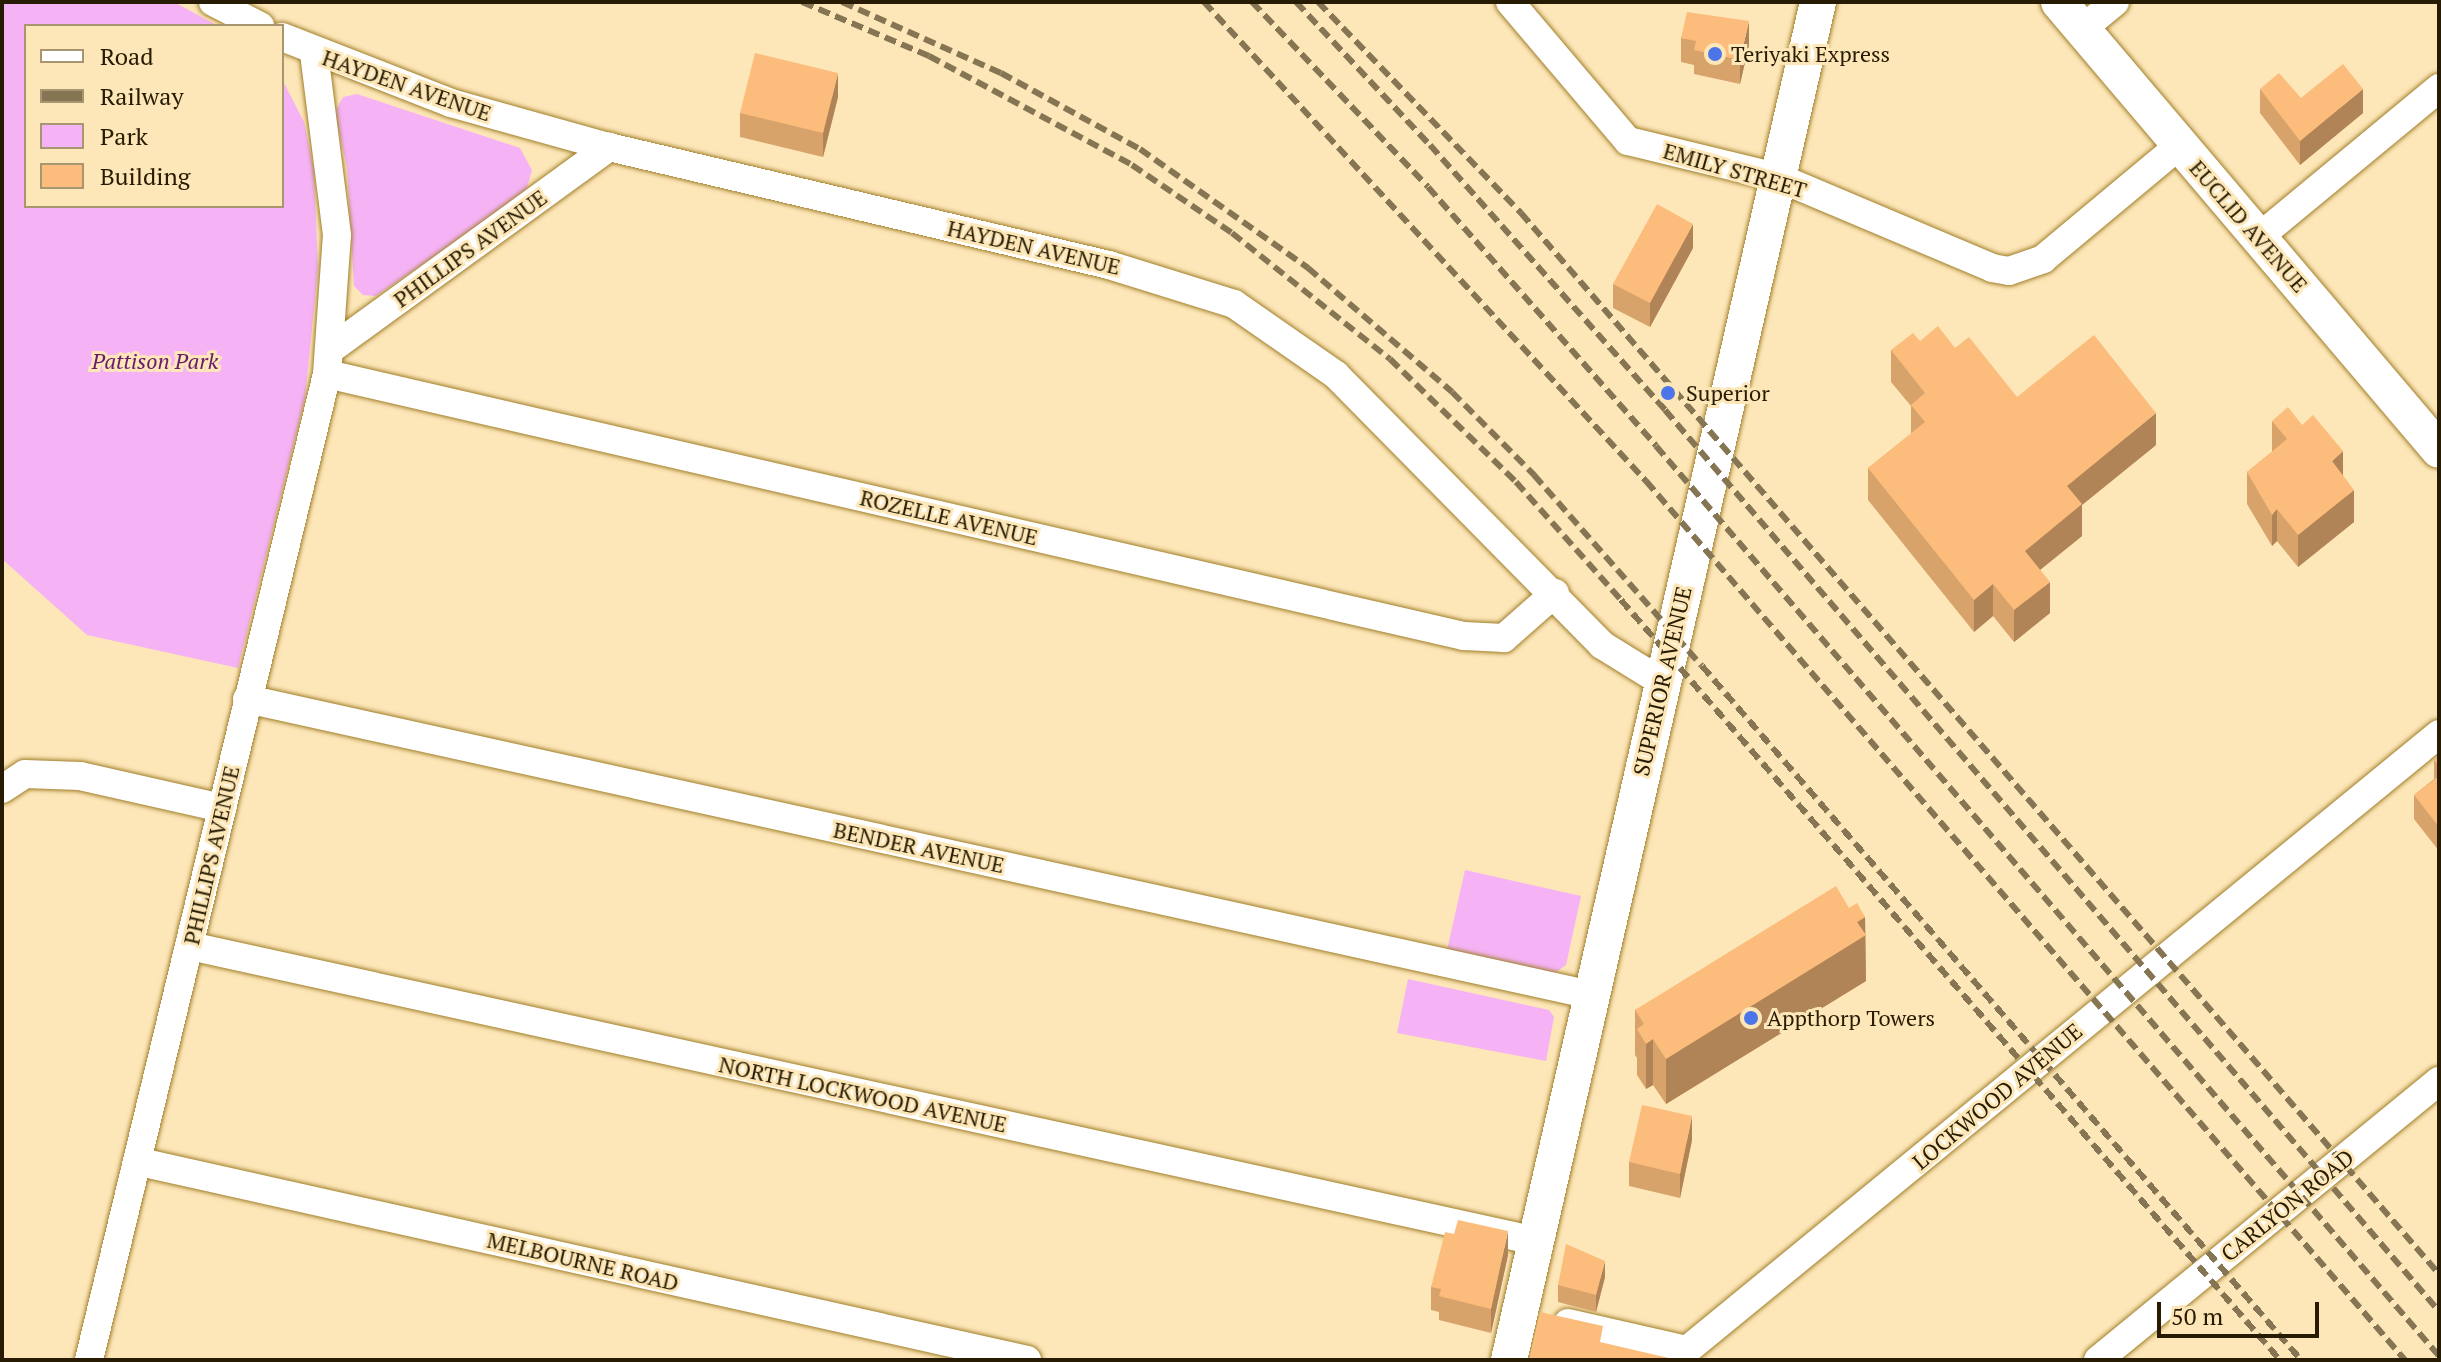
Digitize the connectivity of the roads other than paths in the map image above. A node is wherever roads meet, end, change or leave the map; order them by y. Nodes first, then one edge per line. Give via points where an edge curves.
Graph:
1 (213, 2) edge
2 (1510, 2) edge
3 (1818, 2) edge
4 (2059, 2) edge
5 (2115, 2) edge
6 (256, 24) edge
7 (2081, 30) junction
8 (284, 38) edge
9 (314, 54) junction
10 (2439, 88) edge
11 (2180, 145) junction
12 (609, 147) junction
13 (1777, 177) junction
14 (2259, 237) junction
15 (329, 361) junction
16 (2439, 450) edge
17 (1555, 593) junction
18 (1662, 682) junction
19 (247, 699) junction
20 (2439, 734) edge
21 (2, 789) edge
22 (222, 808) junction
23 (190, 946) junction
24 (1591, 995) junction
25 (2439, 1081) edge
26 (140, 1162) junction
27 (1536, 1241) junction
28 (1521, 1312) junction
29 (89, 1360) edge
30 (1027, 1360) edge
31 (1509, 1360) edge
32 (2098, 1360) edge

1 - 6 street
2 - 13 street, EMILY STREET via 1618,135
3 - 13 main road, SUPERIOR AVENUE
4 - 7 main road, EUCLID AVENUE
5 - 7 street
7 - 11 main road, EUCLID AVENUE
8 - 9 street, HAYDEN AVENUE
9 - 12 street, HAYDEN AVENUE via 451,103
9 - 15 street, PHILLIPS AVENUE via 337,235
10 - 14 street
11 - 13 street, EMILY STREET via 2043,259 2009,271 1976,264
11 - 14 main road, EUCLID AVENUE
12 - 15 street, PHILLIPS AVENUE
12 - 17 street, HAYDEN AVENUE via 1109,265 1234,304 1336,375
13 - 18 main road, SUPERIOR AVENUE
14 - 16 main road, EUCLID AVENUE
15 - 17 street, ROZELLE AVENUE via 1464,636 1504,638
15 - 19 street, PHILLIPS AVENUE
17 - 18 street, HAYDEN AVENUE via 1602,645
18 - 24 main road, SUPERIOR AVENUE
19 - 22 street, PHILLIPS AVENUE
19 - 24 street, BENDER AVENUE
20 - 28 street, LOCKWOOD AVENUE via 1687,1350
21 - 22 street via 25,774 80,776
22 - 23 street, PHILLIPS AVENUE
23 - 26 street, PHILLIPS AVENUE
23 - 27 street, NORTH LOCKWOOD AVENUE
24 - 27 main road, SUPERIOR AVENUE
25 - 32 street, CARLYON ROAD
26 - 29 street, PHILLIPS AVENUE
26 - 30 street, MELBOURNE ROAD
27 - 28 main road, SUPERIOR AVENUE
28 - 31 main road, SUPERIOR AVENUE

